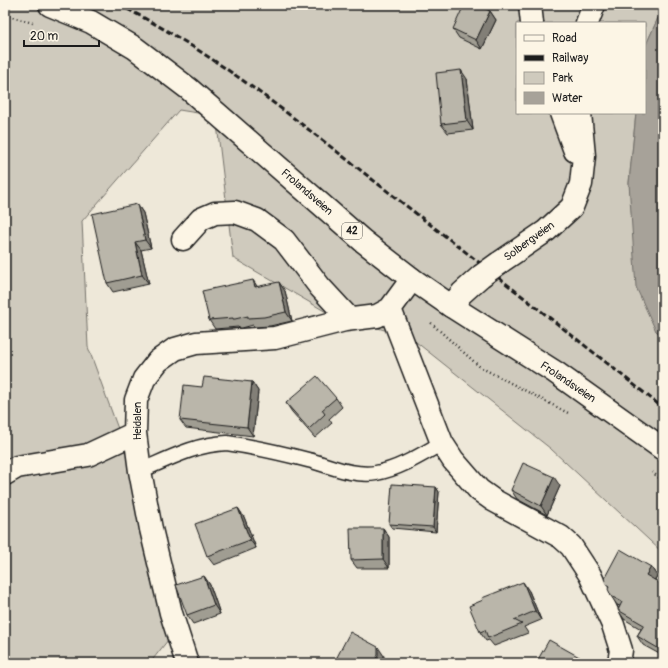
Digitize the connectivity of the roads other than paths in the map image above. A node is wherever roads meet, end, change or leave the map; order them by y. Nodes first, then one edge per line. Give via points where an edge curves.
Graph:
1 (50, 5) edge
2 (530, 5) edge
3 (594, 5) edge
4 (532, 22) edge
5 (587, 22) edge
6 (561, 114) edge
7 (580, 114) edge
8 (583, 168) junction
9 (184, 239) dead end
10 (412, 279) junction
11 (451, 306) junction
12 (390, 309) junction
13 (345, 320) junction
14 (135, 433) junction
15 (442, 443) junction
16 (663, 449) edge
17 (140, 471) junction
18 (5, 474) edge
19 (187, 663) edge
20 (619, 663) edge

1 - 10 street, Frolandsveien / 42 via 90,22 135,48 189,89 363,240
2 - 4 street
3 - 5 street
6 - 8 street
7 - 8 street, Solbergveien
8 - 11 street, Solbergveien, bridge via 581,184 572,207 546,231 481,276 462,292
9 - 13 street via 201,219 215,213 235,212 257,220 284,240 320,287 346,314
10 - 11 street, Frolandsveien / 42
10 - 12 street
11 - 16 street, Frolandsveien / 42 via 555,372
12 - 13 street, Heidalen via 377,316
12 - 15 street
13 - 14 street, Heidalen via 274,338 196,343 175,349 158,361 144,379 136,400
14 - 17 street, Heidalen
14 - 18 street via 88,455 17,467
15 - 17 lane via 411,460 368,474 358,474 308,460 227,443 192,448
15 - 20 street via 479,490 561,537 571,546 590,575 613,625 621,650
17 - 19 street, Heidalen via 169,606

